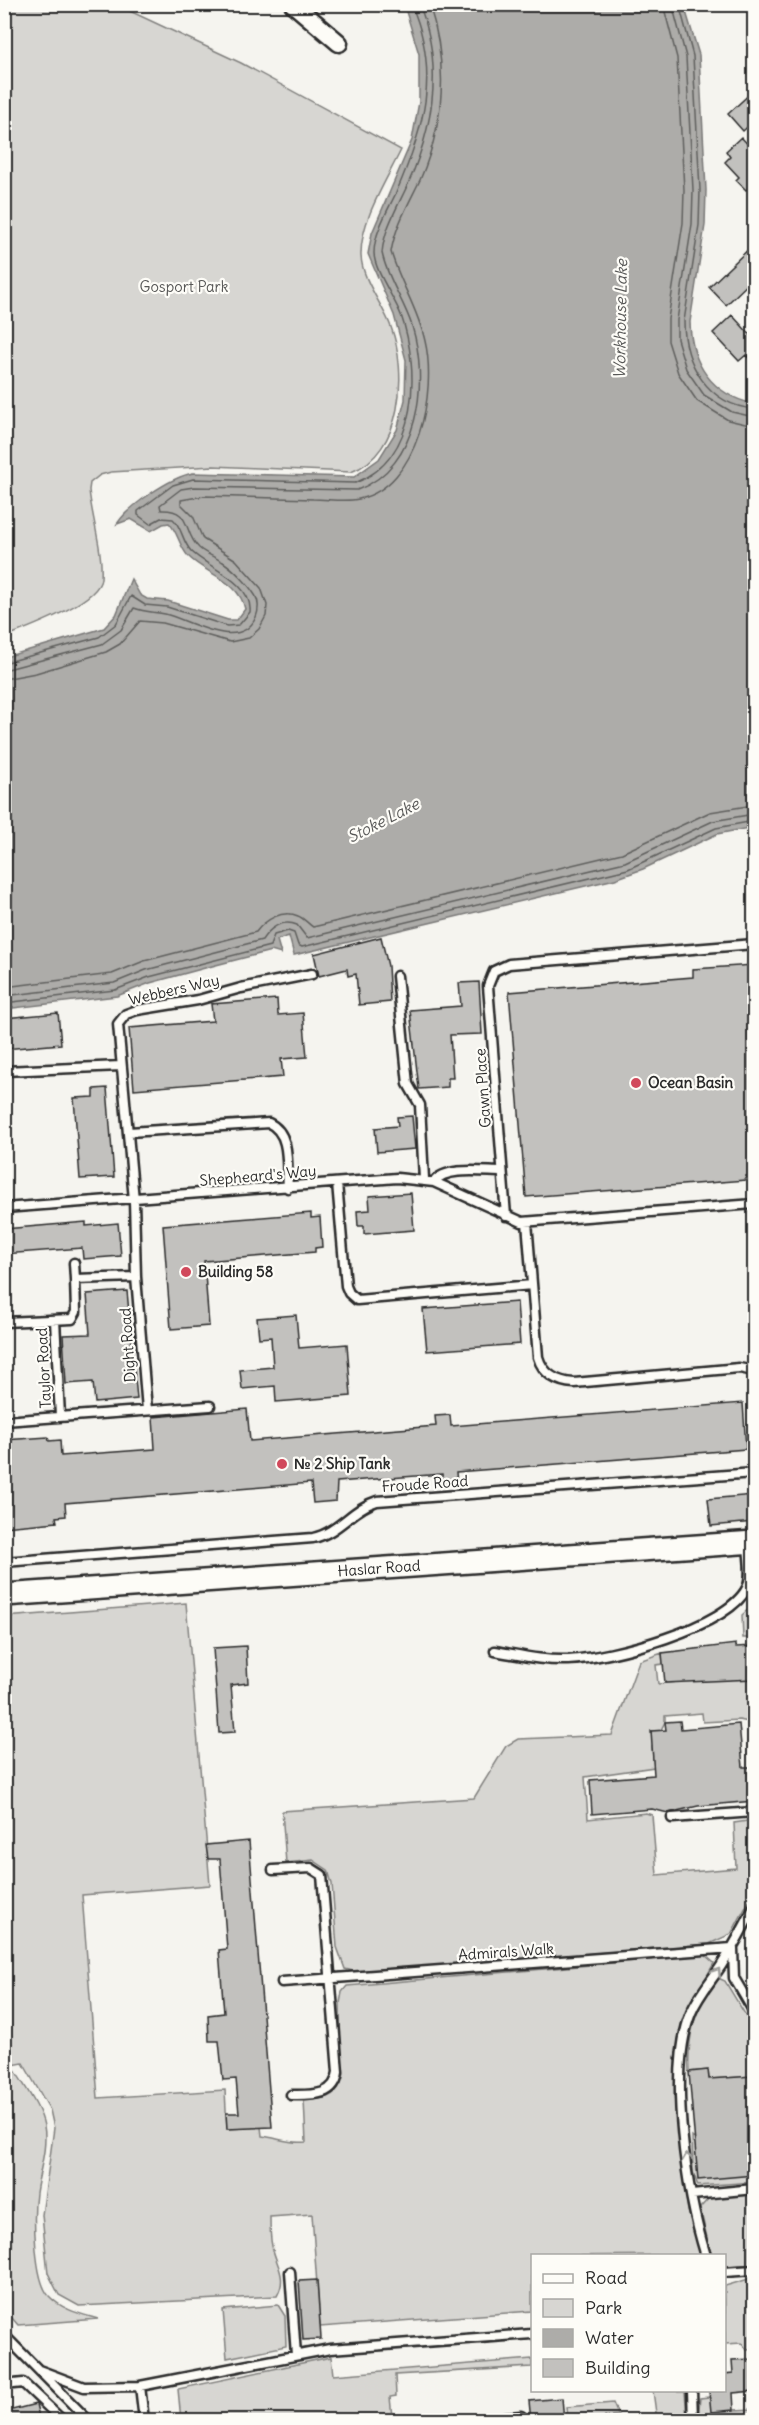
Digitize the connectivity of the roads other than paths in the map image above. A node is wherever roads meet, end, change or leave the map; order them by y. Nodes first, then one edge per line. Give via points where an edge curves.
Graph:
1 (293, 4) edge
2 (339, 43) dead end
3 (754, 944) edge
4 (312, 974) dead end
5 (397, 976) dead end
6 (121, 1066) junction
7 (4, 1071) edge
8 (129, 1132) junction
9 (502, 1172) junction
10 (424, 1179) junction
11 (434, 1182) junction
12 (337, 1183) junction
13 (288, 1188) junction
14 (134, 1200) junction
15 (754, 1204) edge
16 (4, 1208) edge
17 (506, 1216) junction
18 (527, 1222) junction
19 (74, 1263) dead end
20 (136, 1277) junction
21 (75, 1279) junction
22 (532, 1285) junction
23 (55, 1320) junction
24 (4, 1322) edge
25 (754, 1371) edge
26 (210, 1406) dead end
27 (147, 1410) junction
28 (60, 1416) junction
29 (4, 1421) edge
30 (753, 1473) edge
31 (751, 1542) edge
32 (4, 1562) edge
33 (4, 1595) edge
34 (495, 1651) dead end
35 (754, 1812) edge
36 (672, 1818) dead end
37 (273, 1870) dead end
38 (754, 1906) edge
39 (732, 1948) junction
40 (330, 1979) junction
41 (282, 1982) dead end
42 (754, 2012) edge
43 (291, 2095) dead end
44 (754, 2188) edge
45 (692, 2195) junction
46 (705, 2254) edge
47 (754, 2270) edge
48 (290, 2272) dead end
49 (726, 2272) edge
50 (531, 2334) edge
51 (5, 2336) edge
52 (296, 2355) junction
53 (39, 2370) junction
54 (4, 2385) edge
55 (140, 2386) junction
56 (692, 2392) edge
57 (521, 2416) dead end
58 (495, 2420) edge
59 (62, 2421) edge
60 (88, 2421) edge
61 (144, 2421) edge
62 (473, 2421) edge
63 (693, 2421) edge

1 - 2 street
3 - 9 lane, Gawn Place via 509,964 494,971 488,986
4 - 6 lane, Webbers Way via 129,1013 118,1024
5 - 10 lane via 408,1084 420,1105
6 - 7 lane
6 - 8 lane, Webbers Way
8 - 13 lane via 269,1123 284,1138
8 - 14 lane, Webbers Way
9 - 11 lane via 451,1174
9 - 17 lane, Gawn Place
10 - 11 lane, Shepheard's Way
10 - 12 lane, Shepheard's Way
11 - 17 lane, Shepheard's Way
12 - 13 lane, Shepheard's Way
12 - 22 lane via 346,1286 357,1300
13 - 14 lane, Shepheard's Way
14 - 16 lane, Shepheard's Way
14 - 20 lane, Dight Road
15 - 18 lane
17 - 18 lane
18 - 22 lane
19 - 21 lane
20 - 21 lane
20 - 27 lane, Dight Road
21 - 23 lane via 75,1315 69,1320
22 - 25 lane via 539,1362 559,1381 574,1383 739,1368
23 - 24 lane
23 - 28 lane, Taylor Road
26 - 27 lane, Taylor Road
27 - 28 lane, Taylor Road
28 - 29 lane, Taylor Road
30 - 32 lane, Froude Road via 381,1500 313,1538
31 - 33 street, Haslar Road
31 - 34 lane via 748,1587 714,1619 644,1645 582,1658 548,1659
35 - 36 lane
37 - 40 lane via 311,1868 322,1875
38 - 39 lane
39 - 40 lane, Admirals Walk
39 - 42 lane via 734,1978
45 -> 39 lane via 683,2132 681,2044 692,2011
40 - 41 lane, Admirals Walk
40 - 43 lane via 337,2080 324,2093
44 - 45 lane
45 - 46 lane
47 - 49 lane
48 - 52 lane
50 - 52 lane
51 - 53 lane
52 - 55 lane
53 - 55 lane via 84,2387
53 - 60 lane
54 - 59 lane via 23,2383
55 - 61 lane
56 - 63 lane
57 - 58 lane
58 - 62 lane

